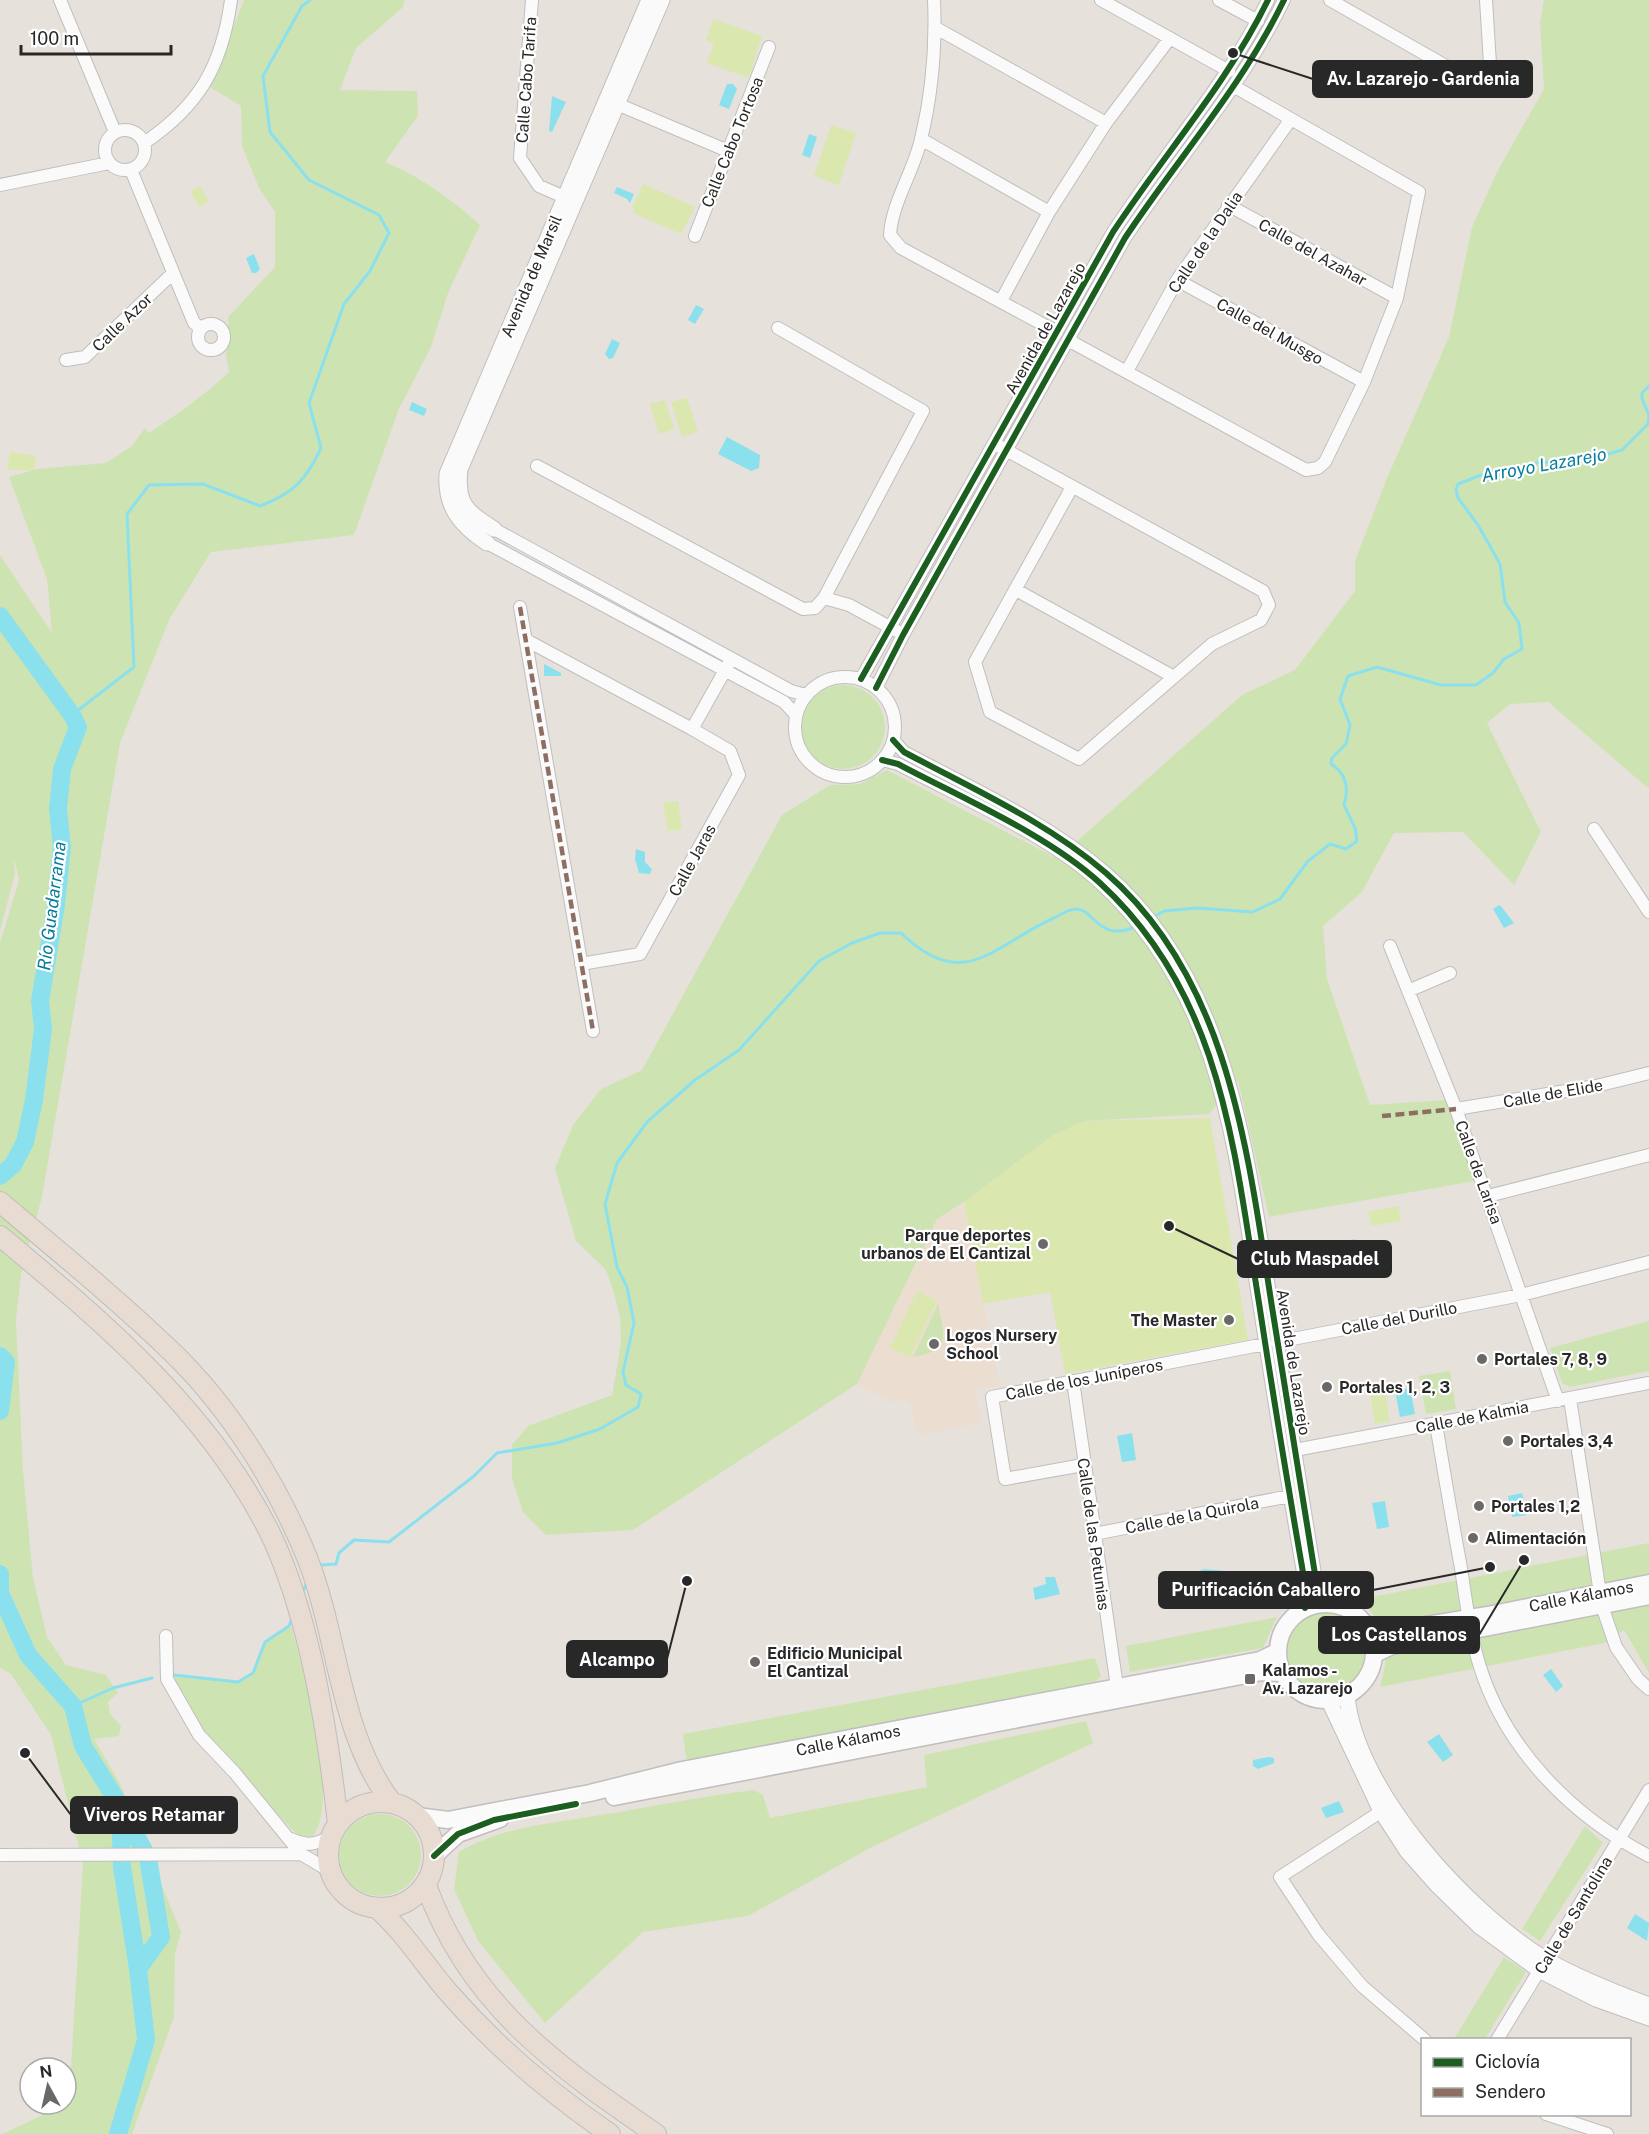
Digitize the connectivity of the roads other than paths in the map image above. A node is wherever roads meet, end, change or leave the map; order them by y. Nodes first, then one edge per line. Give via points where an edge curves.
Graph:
1 (60, 0) edge
2 (231, 0) edge
3 (532, 0) edge
4 (649, 0) edge
5 (662, 0) edge
6 (934, 0) edge
7 (1101, 0) edge
8 (1220, 0) edge
9 (1268, 0) edge
10 (1284, 0) edge
11 (1330, 0) edge
12 (1358, 0) edge
13 (1486, 0) edge
14 (1352, 12) junction
15 (1258, 21) junction
16 (936, 28) junction
17 (1170, 38) junction
18 (769, 47) dead end
19 (1228, 71) junction
20 (1235, 87) junction
21 (612, 102) junction
22 (1291, 119) junction
23 (1106, 123) junction
24 (114, 132) junction
25 (921, 139) junction
26 (144, 143) junction
27 (728, 151) junction
28 (109, 163) junction
29 (131, 170) junction
30 (0, 185) edge
31 (570, 199) junction
32 (1228, 206) junction
33 (1048, 212) junction
34 (695, 236) dead end
35 (173, 273) junction
36 (1177, 280) junction
37 (1397, 298) junction
38 (1001, 301) junction
39 (201, 328) dead end
40 (778, 328) dead end
41 (1057, 332) junction
42 (1068, 340) junction
43 (66, 360) dead end
44 (1127, 371) junction
45 (1364, 382) junction
46 (1001, 448) junction
47 (537, 466) dead end
48 (1072, 487) junction
49 (491, 536) junction
50 (1016, 590) junction
51 (824, 598) junction
52 (520, 608) dead end
53 (890, 627) junction
54 (903, 635) junction
55 (526, 640) junction
56 (732, 659) junction
57 (725, 672) junction
58 (1174, 677) junction
59 (861, 679) junction
60 (876, 688) junction
61 (806, 695) junction
62 (796, 715) junction
63 (692, 729) junction
64 (893, 740) junction
65 (882, 760) junction
66 (1594, 829) dead end
67 (1067, 849) junction
68 (1649, 885) edge
69 (1637, 892) junction
70 (1649, 912) edge
71 (1390, 946) dead end
72 (581, 964) junction
73 (1450, 973) dead end
74 (1408, 991) junction
75 (593, 1031) dead end
76 (1649, 1073) edge
77 (1456, 1109) junction
78 (1649, 1155) edge
79 (1488, 1196) junction
80 (0, 1202) edge
81 (0, 1236) edge
82 (1649, 1262) edge
83 (1521, 1295) junction
84 (1271, 1343) junction
85 (1073, 1381) junction
86 (1649, 1383) edge
87 (1564, 1400) junction
88 (1436, 1424) junction
89 (1294, 1450) junction
90 (1083, 1464) junction
91 (1290, 1496) junction
92 (1094, 1534) junction
93 (1649, 1583) edge
94 (1649, 1596) edge
95 (1601, 1599) junction
96 (1326, 1604) junction
97 (1305, 1608) junction
98 (1470, 1625) junction
99 (1371, 1634) junction
100 (166, 1636) dead end
101 (1277, 1652) junction
102 (1375, 1654) junction
103 (1282, 1673) junction
104 (1117, 1687) junction
105 (1649, 1689) edge
106 (1347, 1696) junction
107 (1329, 1701) junction
108 (1649, 1790) edge
109 (392, 1803) junction
110 (1386, 1808) junction
111 (417, 1816) junction
112 (335, 1830) junction
113 (288, 1838) junction
114 (1619, 1839) junction
115 (301, 1854) junction
116 (0, 1855) edge
117 (434, 1856) junction
118 (1649, 1856) edge
119 (330, 1871) junction
120 (426, 1885) junction
121 (377, 1908) junction
122 (1542, 1965) junction
123 (1649, 2006) edge
124 (1649, 2018) edge
125 (1423, 2038) edge
126 (1498, 2038) edge
127 (1549, 2116) edge
128 (610, 2134) edge
129 (656, 2134) edge
130 (1607, 2134) edge

1 - 24 street
2 - 26 street via 216,63 197,95 173,123
3 - 31 street, Calle Cabo Tarifa via 520,158 539,186
4 - 21 street, Avenida de Marsil
5 - 21 street, Avenida de Marsil
6 - 16 street
7 - 17 street
8 - 15 street
9 - 15 street, Avenida de Lazarejo
10 - 20 street, Avenida de Lazarejo
11 - 14 street
12 - 14 street
13 - 14 street via 1490,64 1484,78 1467,78
15 - 19 street, Avenida de Lazarejo
16 - 23 street
16 - 25 street
17 - 19 street
17 - 23 street
18 - 27 street, Calle Cabo Tortosa
19 - 41 street, Avenida de Lazarejo via 1113,232
20 - 22 street, Avenida de Lazarejo
20 - 42 street, Avenida de Lazarejo via 1158,188
21 - 27 street
21 - 31 street, Avenida de Marsil
22 - 32 street, Calle de la Dalia
22 - 37 street, Avenida de Lazarejo via 1419,192
23 - 33 street
24 - 26 street via 132,131
24 - 28 street via 105,146
25 - 33 street
25 - 38 street via 891,220 890,235 901,248
26 - 29 street via 143,159
27 - 34 street, Calle Cabo Tortosa
28 - 29 street
28 - 30 street
29 - 35 street
31 - 49 street, Avenida de Marsil via 460,469 459,495 463,505
32 - 36 street, Calle de la Dalia
32 - 37 street, Calle del Azahar
33 - 38 street
35 - 39 street via 194,322
35 - 43 street, Calle Azor via 85,357
36 - 44 street, Calle de la Dalia
36 - 45 street, Calle del Musgo
37 - 45 street, Avenida de Lazarejo
38 - 41 street
40 - 51 street via 923,411
41 - 46 street, Avenida de Lazarejo
42 - 44 street, Avenida de Lazarejo
42 - 46 street, Avenida de Lazarejo
44 - 45 street, Avenida de Lazarejo via 1306,470 1325,462
46 - 48 street
46 - 53 street, Avenida de Lazarejo
46 - 54 street, Avenida de Lazarejo
47 - 51 street via 803,609 815,608
48 - 50 street
48 - 58 street via 1263,591 1269,605 1261,620 1212,644
49 - 56 street
49 - 57 street
50 - 58 street
50 - 58 street via 975,662 990,712 1079,759
51 - 53 street via 849,605
52 - 55 street
53 - 54 street
53 - 59 street, Avenida de Lazarejo
54 - 60 street, Avenida de Lazarejo
55 - 63 street, Calle Jaras
55 - 72 street
56 - 57 street
56 - 61 street
57 - 62 street via 784,702
57 - 63 street
59 - 60 street
59 - 61 street via 825,681
60 - 64 street via 894,717
61 - 62 street
62 - 65 street via 794,728 802,753 821,771 847,777 872,769
63 - 72 street, Calle Jaras via 730,751 739,775 640,954
64 - 65 street
64 - 67 street, Avenida de Lazarejo via 904,752
65 - 67 street, Avenida de Lazarejo via 898,764
66 - 69 street
67 - 84 street, Avenida de Lazarejo via 1114,880 1160,933 1194,986 1209,1020 1255,1202
68 - 69 street
69 - 70 street
71 - 74 street, Calle de Larisa
72 - 75 street
73 - 74 street
74 - 77 street, Calle de Larisa
76 - 77 street, Calle de Elide via 1596,1086
77 - 79 street, Calle de Larisa
78 - 79 street
79 - 83 street, Calle de Larisa
80 - 109 highway via 173,1353 222,1409 262,1469 288,1516 319,1592 367,1766
81 - 112 highway via 156,1373 198,1421 268,1529 300,1614 329,1751
82 - 83 street, Calle del Durillo
83 - 84 street, Calle del Durillo
83 - 87 street, Calle de Larisa
84 - 85 street, Calle de los Juníperos
84 - 89 street, Avenida de Lazarejo
84 - 91 street, Avenida de Lazarejo
85 - 90 street, Calle de las Petunias
85 - 90 street, Calle de los Juníperos via 992,1397 1005,1479
86 - 87 street, Calle de Kalmia
87 - 88 street, Calle de Kalmia
87 - 95 street, Calle de Larisa
88 - 89 street, Calle de Kalmia
88 - 98 street
89 - 96 street, Avenida de Lazarejo via 1317,1585
90 - 92 street, Calle de las Petunias
91 - 92 street, Calle de la Quirola
91 - 97 street, Avenida de Lazarejo
92 - 104 street, Calle de las Petunias
93 - 95 main road, Calle Kálamos
94 - 95 main road, Calle Kálamos
95 - 98 main road, Calle Kálamos
95 - 105 street, Calle de Larisa via 1616,1647
96 - 97 main road
96 - 99 main road via 1348,1609
97 - 101 main road via 1282,1631
98 - 99 main road, Calle Kálamos
98 - 102 main road, Calle Kálamos
98 - 114 street via 1480,1669 1507,1727 1544,1777
99 - 102 main road
100 - 113 street via 167,1679 199,1734
101 - 103 main road
101 - 104 main road, Calle Kálamos via 1260,1660
102 - 106 main road via 1367,1679
103 - 107 main road via 1306,1697
103 - 117 main road, Calle Kálamos via 1262,1672 494,1821 458,1834
104 - 111 main road, Calle Kálamos via 682,1770 590,1793 459,1818
106 - 107 main road
106 - 110 street via 1349,1717
107 - 110 street
108 - 114 street, Calle de Santolina
109 - 111 highway
109 - 112 highway via 362,1806
110 - 122 street via 1448,1878
110 - 125 street via 1280,1877 1318,1934 1362,1986
111 - 117 highway via 430,1835
112 - 113 street via 317,1844 305,1845
112 - 119 highway via 328,1854
113 - 115 street
114 - 118 street
114 - 122 street, Calle de Santolina
115 - 116 street
115 - 119 street
117 - 120 highway
119 - 121 highway via 347,1896
120 - 121 highway via 403,1904
120 - 129 highway via 451,1942 490,2000 553,2060
121 - 128 highway via 396,1924 448,1991 495,2042 559,2099
122 - 123 street
122 - 124 street via 1596,1999
122 - 126 street, Calle de Santolina
127 - 130 street

